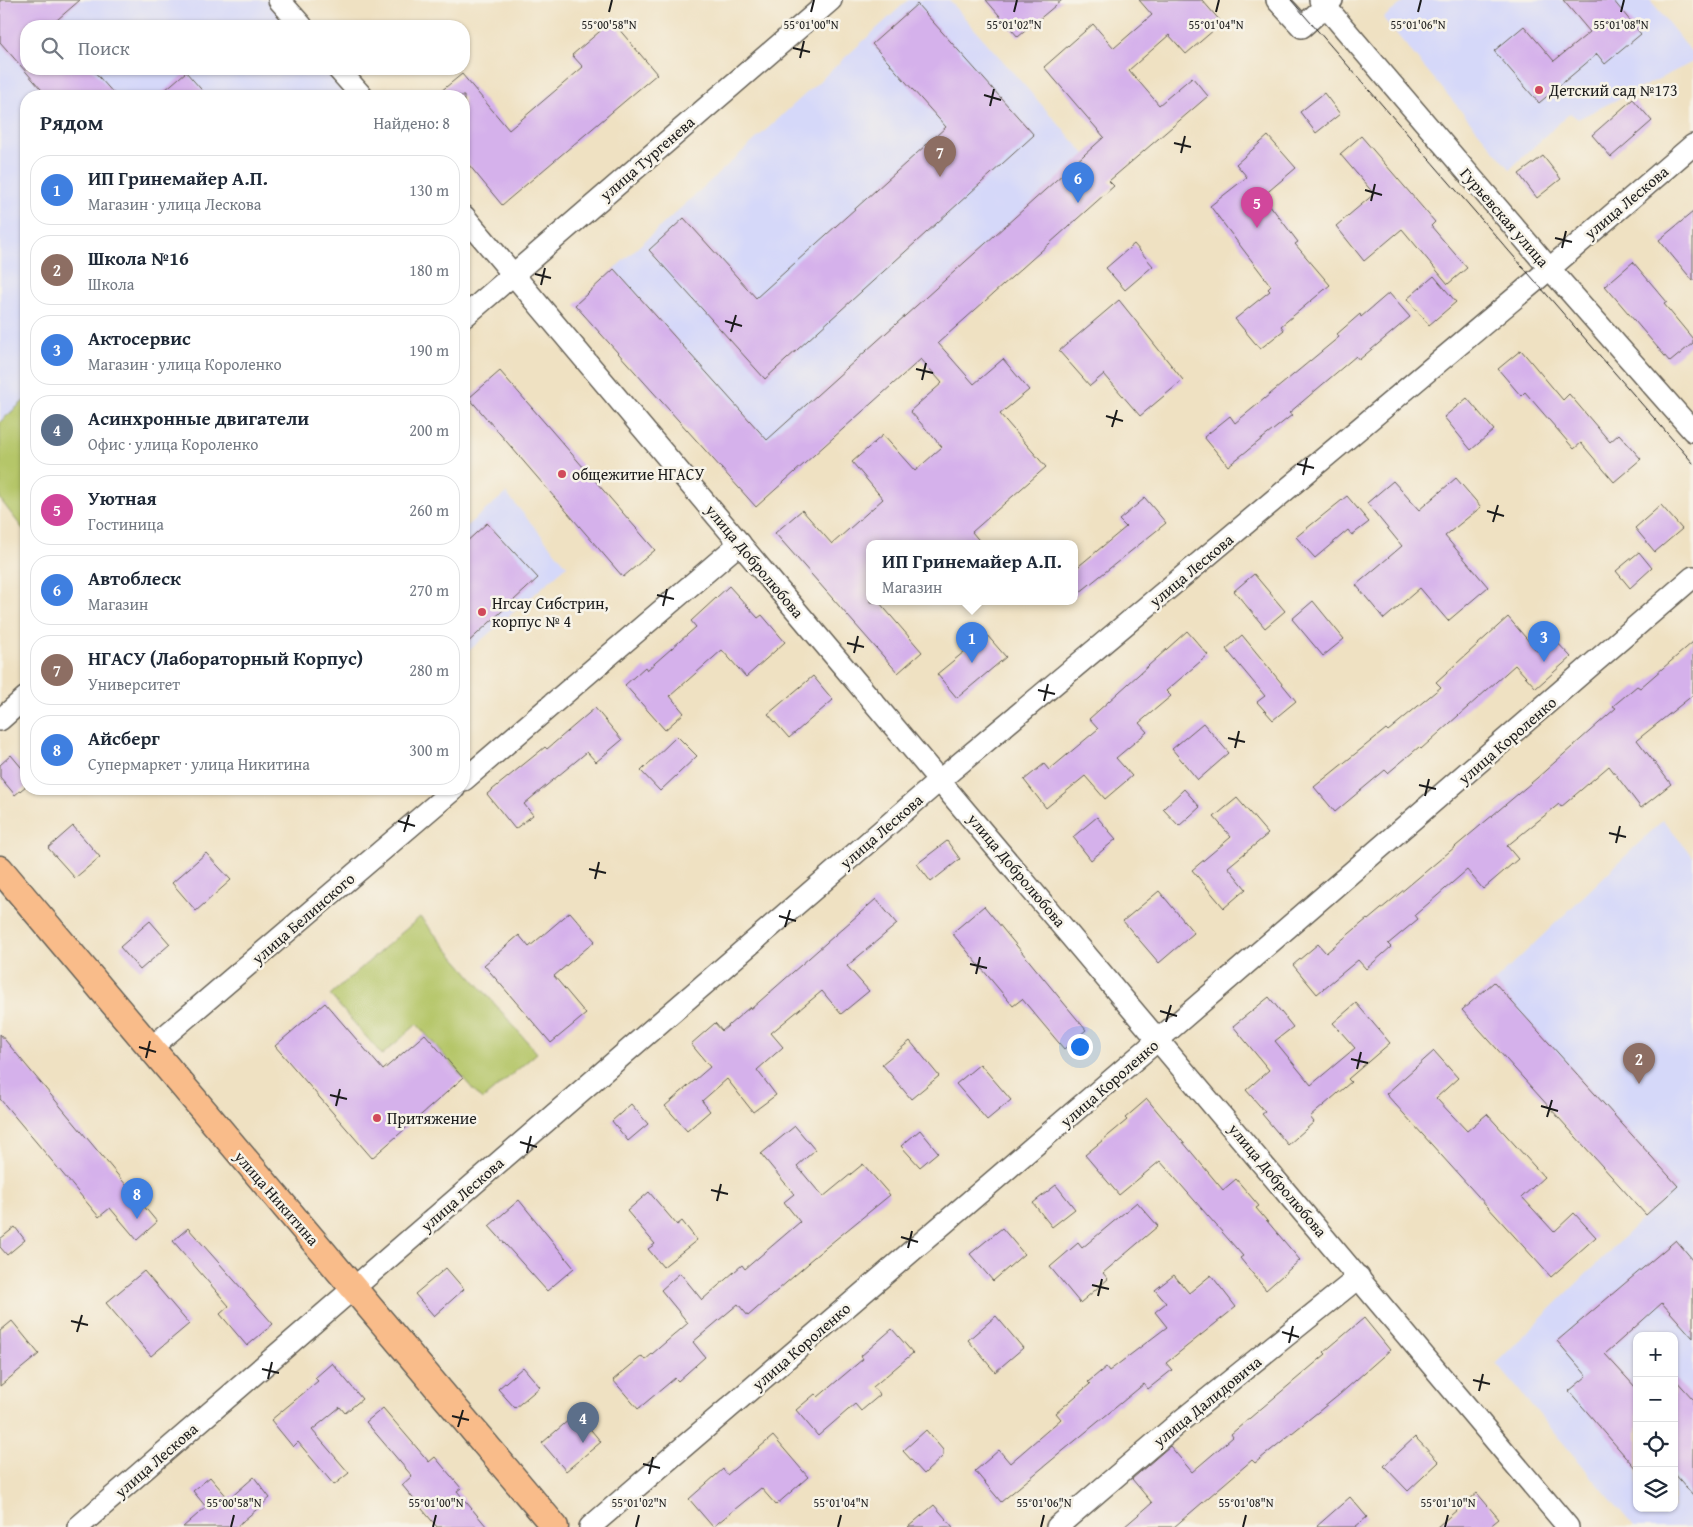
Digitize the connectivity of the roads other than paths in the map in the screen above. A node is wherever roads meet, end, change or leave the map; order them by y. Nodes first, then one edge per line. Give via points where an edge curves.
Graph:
1 (279, 0) edge
2 (831, 0) edge
3 (1277, 0) edge
4 (1326, 2) edge
5 (297, 20) edge
6 (343, 75) edge
7 (357, 90) edge
8 (1693, 145) edge
9 (470, 223) edge
10 (1549, 268) junction
11 (513, 274) junction
12 (470, 311) edge
13 (1693, 431) edge
14 (740, 543) junction
15 (1693, 577) edge
16 (20, 702) edge
17 (0, 720) edge
18 (470, 775) edge
19 (940, 780) junction
20 (447, 795) edge
21 (0, 870) edge
22 (1159, 1039) junction
23 (152, 1047) junction
24 (1359, 1277) junction
25 (354, 1288) junction
26 (78, 1527) edge
27 (555, 1527) edge
28 (590, 1527) edge
29 (1057, 1527) edge
30 (1568, 1527) edge

1 - 5 street
2 - 11 street, улица Тургенева
3 - 4 street via 1302,27
4 - 10 street, Гурьевская улица
6 - 7 street
8 - 10 street, улица Лескова
9 - 11 street, улица Добролюбова
10 - 13 street, Гурьевская улица
10 - 19 street, улица Лескова
11 - 12 street, улица Тургенева
11 - 14 street, улица Добролюбова
14 - 18 street
14 - 19 street, улица Добролюбова
15 - 22 street, улица Короленко
16 - 17 street
19 - 22 street, улица Добролюбова
19 - 25 street, улица Лескова
20 - 23 street, улица Белинского
21 - 23 main road, улица Никитина
22 - 24 street, улица Добролюбова
22 - 28 street, улица Короленко
23 - 25 main road, улица Никитина
24 - 29 street, улица Далидовича via 1183,1419
24 - 30 street, улица Добролюбова
25 - 26 street, улица Лескова
25 - 27 main road, улица Никитина

